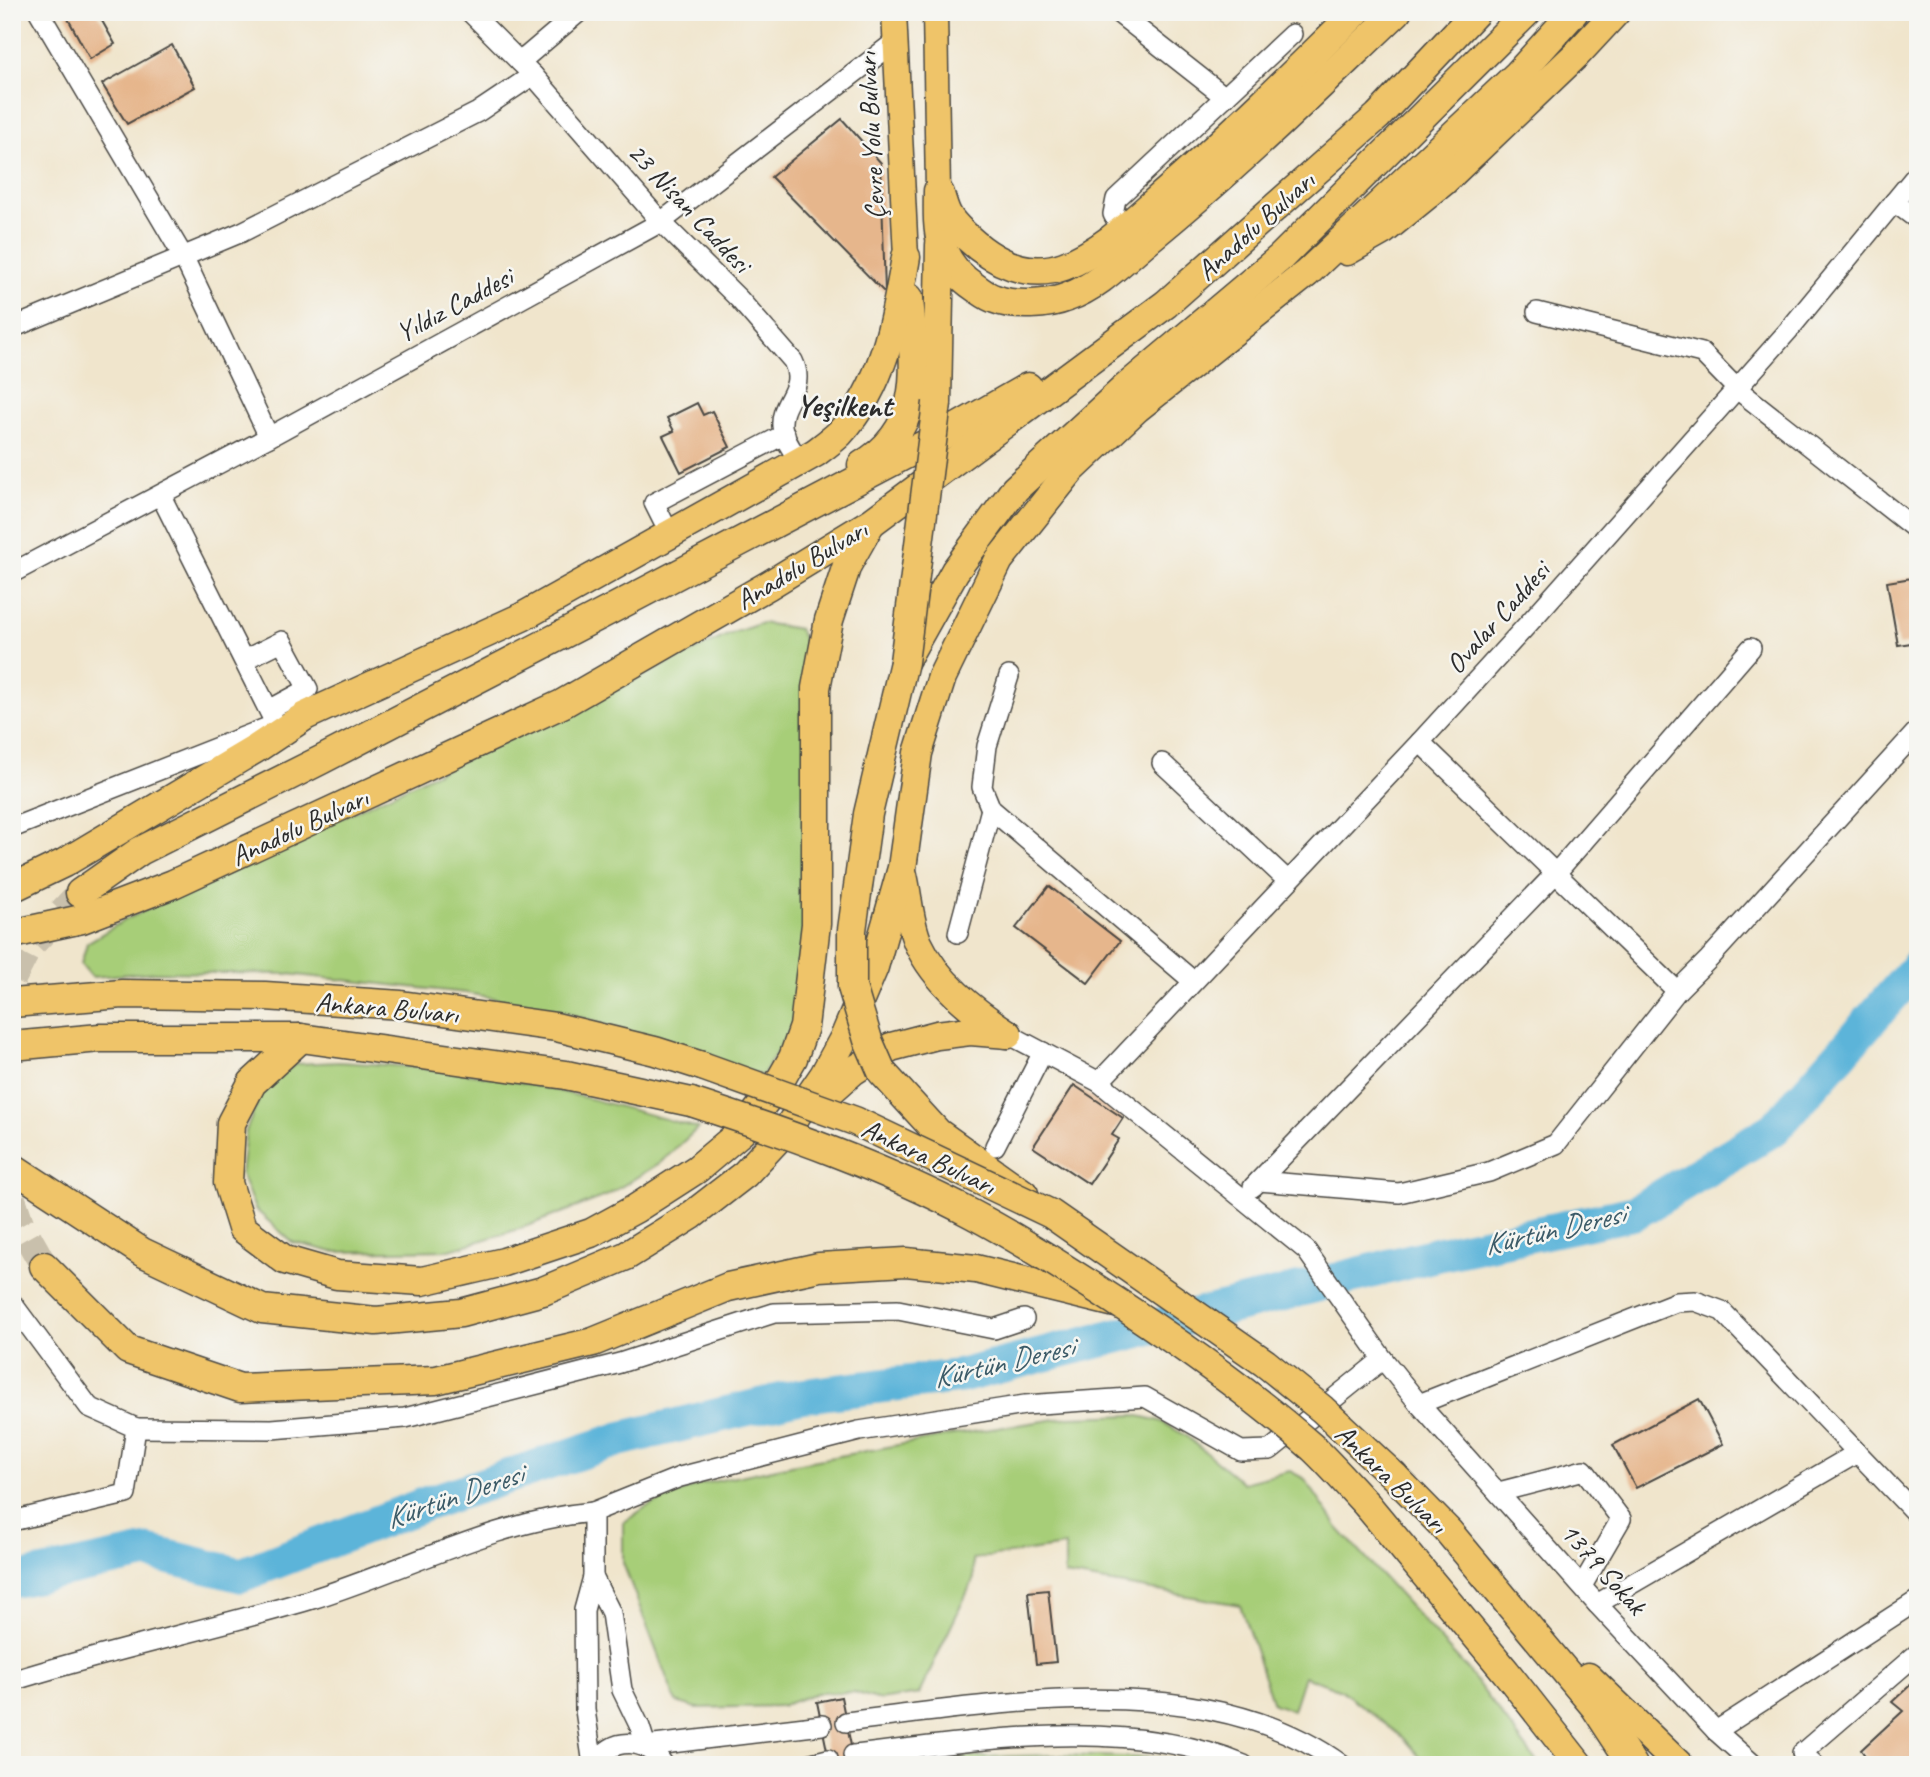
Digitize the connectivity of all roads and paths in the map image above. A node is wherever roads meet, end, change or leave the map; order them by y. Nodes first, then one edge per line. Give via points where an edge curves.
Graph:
1 (39, 12) edge
2 (470, 12) edge
3 (579, 12) edge
4 (894, 12) edge
5 (935, 12) edge
6 (1117, 12) edge
7 (1356, 12) edge
8 (1397, 12) edge
9 (1476, 12) edge
10 (1527, 12) edge
11 (1574, 12) edge
12 (1616, 12) edge
13 (1292, 34) dead end
14 (895, 41) junction
15 (527, 69) junction
16 (1225, 97) junction
17 (1186, 133) junction
18 (1209, 154) junction
19 (1918, 173) edge
20 (938, 191) junction
21 (1894, 202) junction
22 (1918, 220) edge
23 (661, 222) junction
24 (1122, 230) junction
25 (940, 244) junction
26 (183, 256) junction
27 (906, 257) junction
28 (1307, 273) junction
29 (1538, 312) dead end
30 (1146, 320) junction
31 (12, 328) edge
32 (1737, 388) junction
33 (785, 434) junction
34 (269, 437) junction
35 (800, 462) junction
36 (161, 496) junction
37 (872, 522) junction
38 (1918, 531) edge
39 (670, 536) junction
40 (726, 547) junction
41 (12, 573) edge
42 (1751, 648) dead end
43 (244, 660) junction
44 (904, 662) junction
45 (1009, 677) dead end
46 (275, 722) junction
47 (1918, 730) edge
48 (1420, 742) junction
49 (1162, 763) dead end
50 (990, 809) junction
51 (12, 828) edge
52 (902, 868) junction
53 (1556, 873) junction
54 (1288, 881) junction
55 (12, 888) edge
56 (80, 893) tunnel mouth
57 (958, 933) dead end
58 (12, 934) edge
59 (1193, 981) junction
60 (1677, 991) junction
61 (12, 1003) edge
62 (1008, 1034) junction
63 (301, 1038) junction
64 (12, 1046) edge
65 (1043, 1052) junction
66 (1099, 1082) junction
67 (787, 1129) junction
68 (995, 1146) dead end
69 (12, 1167) edge
70 (1259, 1181) junction
71 (1242, 1198) junction
72 (1051, 1214) junction
73 (44, 1266) tunnel mouth
74 (12, 1303) edge
75 (1120, 1304) junction
76 (1024, 1319) dead end
77 (1381, 1356) junction
78 (1419, 1404) junction
79 (136, 1428) junction
80 (1857, 1453) junction
81 (1499, 1492) junction
82 (593, 1512) junction
83 (1918, 1516) edge
84 (12, 1521) edge
85 (593, 1577) junction
86 (1582, 1586) junction
87 (1918, 1600) edge
88 (1597, 1604) junction
89 (1531, 1631) junction
90 (1918, 1653) edge
91 (12, 1681) edge
92 (846, 1722) dead end
93 (822, 1725) dead end
94 (1716, 1731) junction
95 (646, 1746) junction
96 (853, 1755) dead end
97 (828, 1759) dead end
98 (1803, 1761) edge
99 (594, 1765) edge
100 (664, 1765) edge
101 (804, 1765) edge
102 (1244, 1765) edge
103 (1342, 1765) edge
104 (1579, 1765) edge
105 (1633, 1765) edge
106 (1679, 1765) edge
107 (1754, 1765) edge

1 - 26 street
2 - 15 street, 23 Nisan Caddesi
3 - 15 street
4 - 14 main road, Çevre Yolu Bulvarı
5 - 20 main road
6 - 16 street
7 - 18 highway
8 - 25 highway via 1207,192 1091,286 1050,302 995,300 952,268
9 - 30 highway, Anadolu Bulvarı via 1378,116
10 - 44 highway, Anadolu Bulvarı via 1281,257 1124,389 1015,489 955,571
11 - 28 highway via 1508,83
12 - 28 highway via 1443,182 1384,230
13 - 16 street
14 - 23 street, Yıldız Caddesi
14 - 27 main road, Çevre Yolu Bulvarı
15 - 23 street, 23 Nisan Caddesi
15 - 26 street via 478,112 242,232
16 - 17 street
17 - 18 street
17 - 24 street via 1116,199 1113,214
18 - 24 highway
19 - 21 street, Ovalar Caddesi
20 - 24 highway via 958,229 984,252 1011,267 1063,267
20 - 25 highway
21 - 22 street
21 - 32 street, Ovalar Caddesi
23 - 33 street, 23 Nisan Caddesi via 739,299 793,361 799,373 785,410
23 - 34 street, Yıldız Caddesi
25 - 44 highway, bridge via 937,403
26 - 31 street
26 - 34 street
27 - 35 highway via 895,322 870,391 841,432
27 - 40 highway via 915,375 902,428 870,461
28 - 52 highway via 1137,408 1072,470 999,560 942,677 918,753
29 - 32 street via 1702,353
30 - 37 highway, Anadolu Bulvarı
30 - 40 highway via 960,426
32 - 38 street
32 - 48 street, Ovalar Caddesi
33 - 35 street
33 - 39 street via 654,503
34 - 36 street, Yıldız Caddesi
35 - 39 highway
36 - 41 street, Yıldız Caddesi
36 - 43 street
37 - 58 highway, Anadolu Bulvarı via 562,704 173,884 82,919
37 - 63 highway via 847,565 829,620 816,688 816,923 804,1027 777,1086 742,1131 697,1169 591,1233 504,1262 422,1280 337,1275 285,1260 242,1228 228,1182 231,1123 252,1083
39 - 46 highway via 522,617 305,716
40 - 56 highway via 140,851
42 - 53 street
43 - 46 street
43 - 46 street via 282,641 308,689
44 - 72 highway, bridge via 868,814 852,930 852,988 882,1072 904,1097 938,1133
45 - 50 street via 987,746 982,787
46 - 51 street
46 - 55 highway via 64,863
47 - 60 street
48 - 53 street
48 - 54 street, Ovalar Caddesi
49 - 54 street
50 - 57 street
50 - 59 street
52 - 62 highway via 917,942 937,976
52 - 67 highway via 874,967 845,1036
53 - 60 street
53 - 70 street
54 - 59 street, Ovalar Caddesi
59 - 66 street, Ovalar Caddesi
60 - 70 street via 1556,1144 1489,1172 1399,1193
61 - 72 highway, Ankara Bulvarı, bridge via 122,994 265,996 401,1005 556,1027 655,1051 855,1121
62 - 65 street, 1379 Sokak
62 - 67 highway via 970,1031 891,1047 853,1071
63 - 64 highway, Ankara Bulvarı via 100,1038
63 - 75 highway, Ankara Bulvarı, bridge via 566,1075 691,1102 756,1123 971,1213
65 - 66 street, 1379 Sokak
65 - 68 street
66 - 71 street, 1379 Sokak
67 - 69 highway via 745,1174 692,1215 626,1256 543,1292 461,1313 376,1321 262,1309 142,1252
70 - 71 street
71 - 77 street, 1379 Sokak via 1306,1250
72 - 89 highway, Ankara Bulvarı, bridge via 1265,1363 1322,1409 1448,1531
73 - 75 highway via 128,1350 240,1388 436,1380 593,1342 728,1287 819,1267 906,1262 976,1269
74 - 79 street via 89,1407
75 - 104 highway, Ankara Bulvarı, bridge via 1259,1403 1315,1450 1368,1506
76 - 79 street via 994,1329 898,1310 774,1313 621,1363 405,1418 272,1429
77 - 78 street, 1379 Sokak
77 - 82 street via 1270,1450 1241,1451 1145,1397 1026,1405 859,1431 680,1478
78 - 80 street via 1676,1302 1695,1301 1722,1311
78 - 81 street, 1379 Sokak
79 - 84 street via 126,1493
80 - 83 street
80 - 88 street
81 - 86 street, 1379 Sokak
81 - 86 street via 1584,1470 1621,1519
82 - 85 street
82 - 91 street via 557,1515 509,1528 312,1599
85 - 95 street via 611,1613 622,1690
85 - 99 street via 584,1623 585,1710
86 - 88 street, 1379 Sokak
87 - 94 street
88 - 94 street, 1379 Sokak
89 - 105 highway, Ankara Bulvarı via 1595,1707
89 - 106 highway via 1604,1690
90 - 98 street
92 - 103 street via 1014,1702 1106,1700 1196,1706 1261,1722 1322,1750
93 - 95 street
94 - 107 street, 1379 Sokak
95 - 99 street via 634,1743 609,1748
95 - 100 street
96 - 102 street via 1075,1736 1163,1743 1221,1755
97 - 101 street

